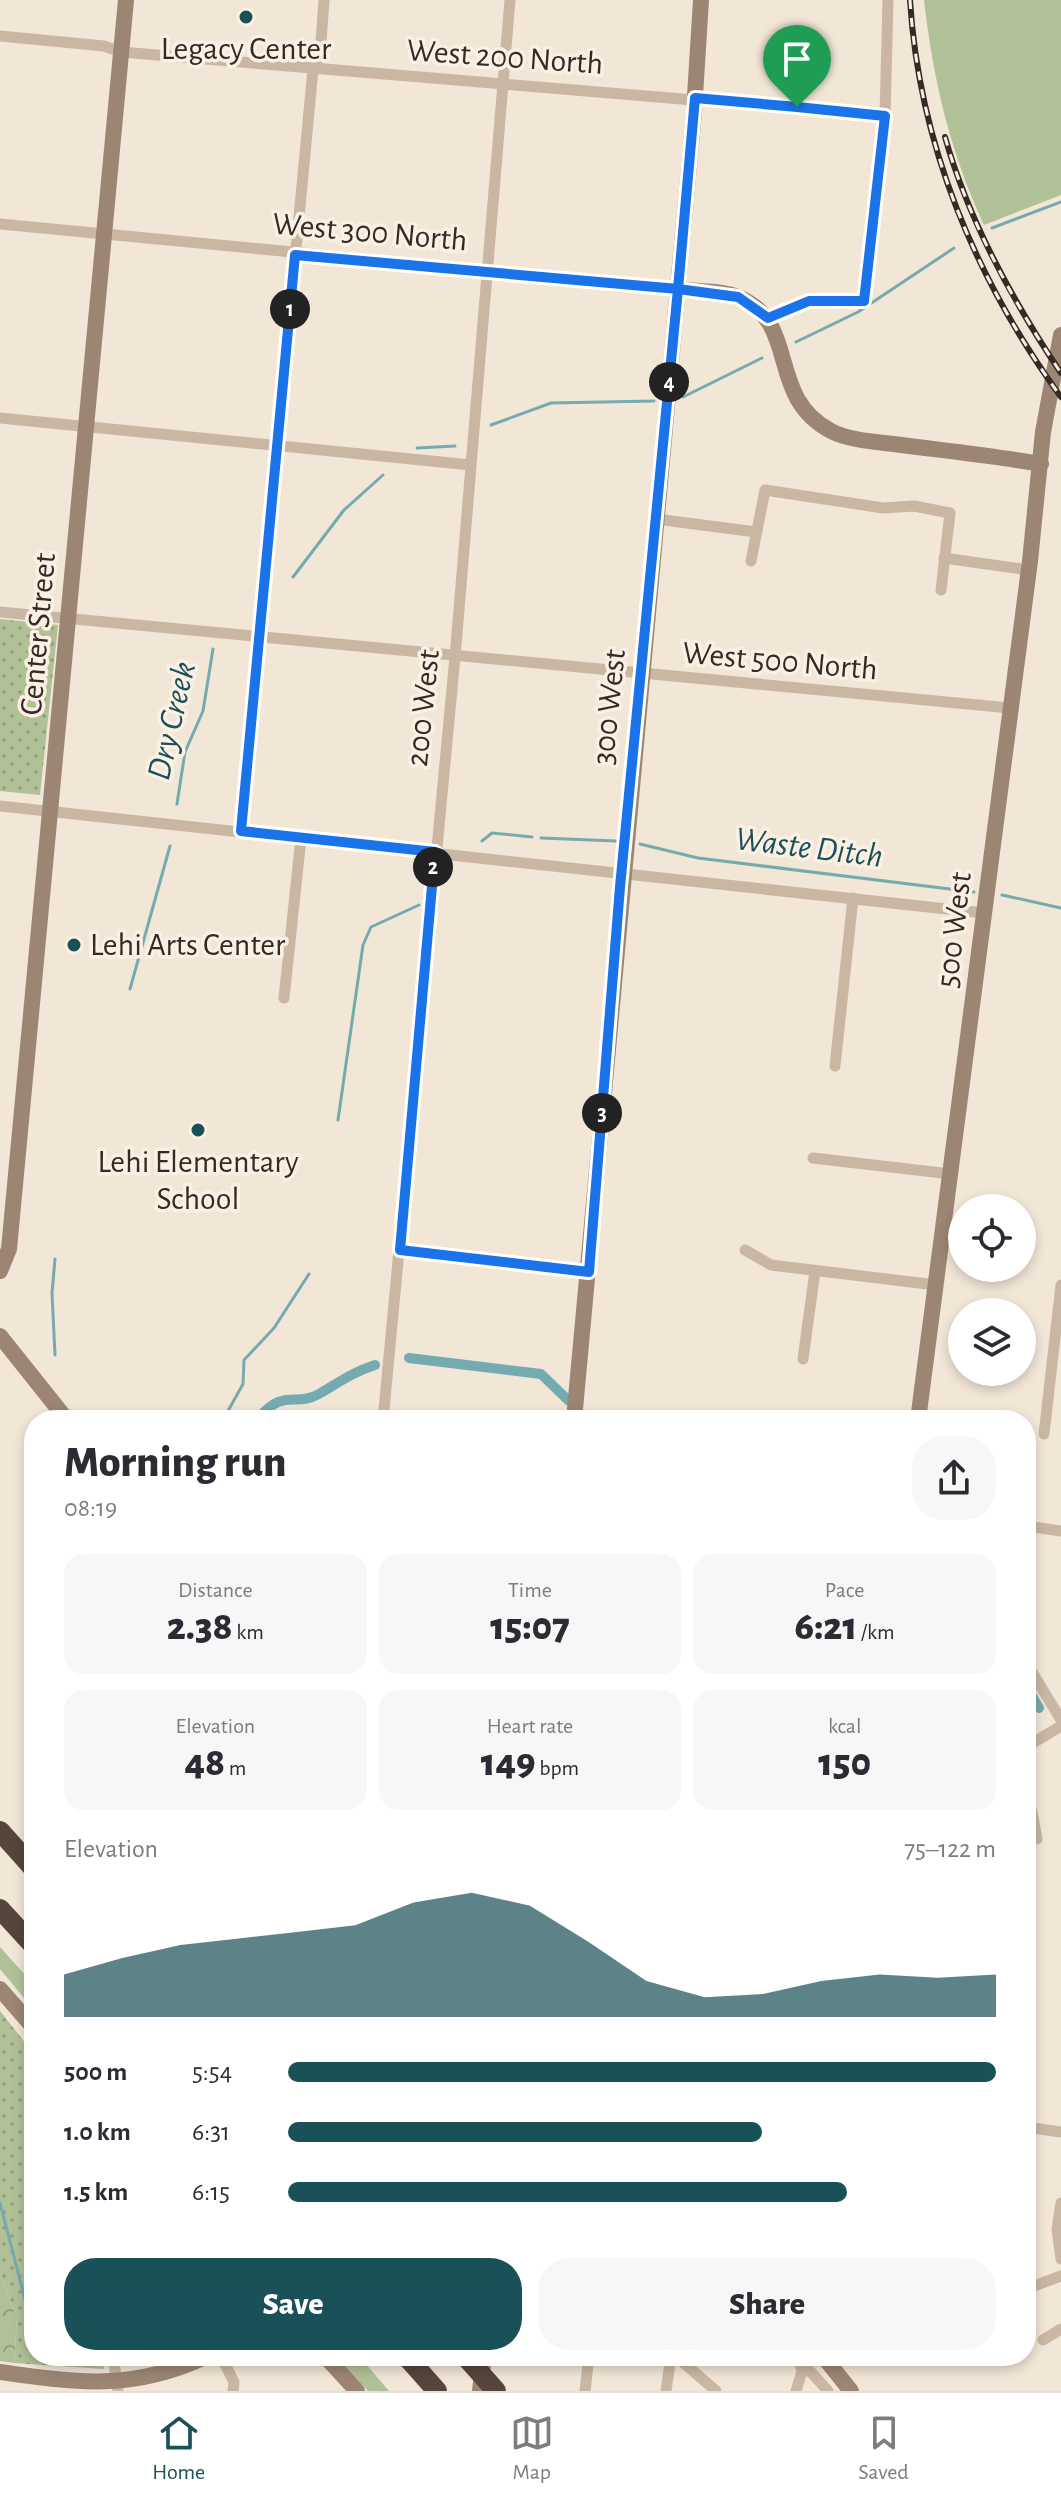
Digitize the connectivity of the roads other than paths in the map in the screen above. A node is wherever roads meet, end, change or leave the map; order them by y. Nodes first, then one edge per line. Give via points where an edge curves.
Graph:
1 (126, 0) edge
2 (324, 0) edge
3 (510, 0) edge
4 (701, 0) edge
5 (888, 0) edge
6 (0, 36) edge
7 (121, 52) junction
8 (313, 69) junction
9 (505, 83) junction
10 (695, 98) junction
11 (885, 116) junction
12 (0, 224) edge
13 (104, 235) junction
14 (295, 255) junction
15 (487, 270) junction
16 (678, 289) junction
17 (768, 318) junction
18 (1061, 335) edge
19 (1061, 366) edge
20 (0, 418) edge
21 (85, 426) junction
22 (277, 447) junction
23 (1042, 455) junction
24 (471, 465) junction
25 (656, 519) junction
26 (756, 532) junction
27 (944, 558) junction
28 (751, 561) dead end
29 (1029, 570) junction
30 (941, 590) dead end
31 (0, 612) edge
32 (67, 620) junction
33 (261, 638) junction
34 (455, 657) junction
35 (641, 674) junction
36 (1010, 708) junction
37 (0, 806) edge
38 (49, 811) junction
39 (241, 831) junction
40 (301, 838) junction
41 (435, 852) junction
42 (622, 871) junction
43 (853, 898) junction
44 (984, 913) junction
45 (284, 998) dead end
46 (835, 1066) dead end
47 (813, 1158) dead end
48 (951, 1174) junction
49 (400, 1250) junction
50 (745, 1250) dead end
51 (0, 1271) edge
52 (815, 1271) junction
53 (589, 1272) junction
54 (936, 1285) junction
55 (1061, 1285) edge
56 (0, 1336) edge
57 (803, 1359) dead end
58 (59, 1410) edge
59 (384, 1410) edge
60 (575, 1410) edge
61 (919, 1410) edge
62 (1044, 1434) dead end
63 (1036, 1527) edge
64 (1061, 1531) edge
65 (1036, 1679) edge
66 (1061, 1723) edge
67 (1036, 1740) edge
68 (0, 1831) edge
69 (1036, 1834) edge
70 (1037, 1839) dead end
71 (24, 1858) edge
72 (0, 1909) edge
73 (24, 1935) edge
74 (0, 1989) edge
75 (24, 2017) edge
76 (1036, 2128) edge
77 (1061, 2132) edge
78 (1061, 2203) edge
79 (1061, 2259) edge
80 (1061, 2276) edge
81 (1036, 2285) edge
82 (1061, 2329) edge
83 (1043, 2340) dead end
84 (115, 2366) edge
85 (183, 2366) edge
86 (226, 2366) edge
87 (334, 2366) edge
88 (415, 2366) edge
89 (474, 2366) edge
90 (483, 2366) edge
91 (588, 2366) edge
92 (672, 2366) edge
93 (686, 2366) edge
94 (801, 2366) edge
95 (831, 2366) edge
96 (802, 2371) junction
97 (0, 2372) edge
98 (432, 2385) edge
99 (118, 2387) edge
100 (233, 2391) edge
101 (357, 2391) edge
102 (480, 2391) edge
103 (496, 2391) edge
104 (585, 2391) edge
105 (666, 2391) edge
106 (716, 2391) edge
107 (796, 2391) edge
108 (828, 2391) edge
109 (851, 2391) edge

1 - 7 street, Center Street
2 - 8 street via 320,56
3 - 9 street, 200 West
4 - 10 street, 300 West
5 - 11 street
6 - 7 street, West 200 North
7 - 8 street, West 200 North
7 - 13 street, Center Street
8 - 9 street, West 200 North
8 - 14 street
9 - 10 street, West 200 North
9 - 15 street, 200 West
10 - 11 street, West 200 North
10 - 16 street, 300 West
11 - 17 street via 864,301 809,301
12 - 13 street, West 300 North
13 - 14 street, West 300 North
13 - 21 street, Center Street
14 - 15 street, West 300 North
14 - 22 street
15 - 16 street, West 300 North
15 - 24 street, 200 West
16 - 17 street, West 300 North via 738,297
16 - 25 street, 300 West
17 - 23 street via 793,394 801,408 831,432 873,441
18 - 23 street, 500 West
19 - 23 street, 500 West
20 - 21 street
21 - 22 street
21 - 32 street, Center Street
22 - 24 street
22 - 33 street
23 - 29 street, 500 West
24 - 34 street, 200 West
25 - 26 street
25 - 35 street, 300 West
26 - 27 street via 762,492 883,508 914,506 950,513
26 - 28 street
27 - 29 street
27 - 30 street
29 - 36 street, 500 West
31 - 32 street, West 500 North
32 - 33 street, West 500 North
32 - 38 street, Center Street
33 - 34 street, West 500 North
33 - 39 street
34 - 35 street, West 500 North
34 - 41 street, 200 West
35 - 36 street, West 500 North
35 - 42 street, 300 West
36 - 44 street, 500 West
37 - 38 street
38 - 39 street
38 - 51 street, Center Street via 9,1249
39 - 40 street
40 - 41 street
40 - 45 street
41 - 42 street
41 - 49 street, 200 West
42 - 43 street
42 - 53 street, 300 West
43 - 44 street
43 - 46 street
44 - 48 street, 500 West
47 - 48 street
48 - 54 street, 500 West
49 - 53 street
49 - 59 street, 200 West
50 - 52 street via 771,1265
52 - 54 street
52 - 57 street
53 - 60 street, 300 West
54 - 61 street, 500 West
55 - 62 street
56 - 58 street
63 - 64 street
65 - 66 street
66 - 67 street
68 - 71 highway
69 - 70 street
72 - 73 highway
74 - 75 street
76 - 77 street
78 - 79 street
80 - 81 street
82 - 83 street
84 - 99 street
85 - 99 street
86 - 100 street
87 - 101 street
88 - 98 highway
89 - 103 highway, bridge
90 - 102 street
91 - 104 street
92 - 105 street
93 - 106 street
94 - 96 street
95 - 109 street
96 - 107 street
96 - 108 street via 810,2371
97 - 99 street

